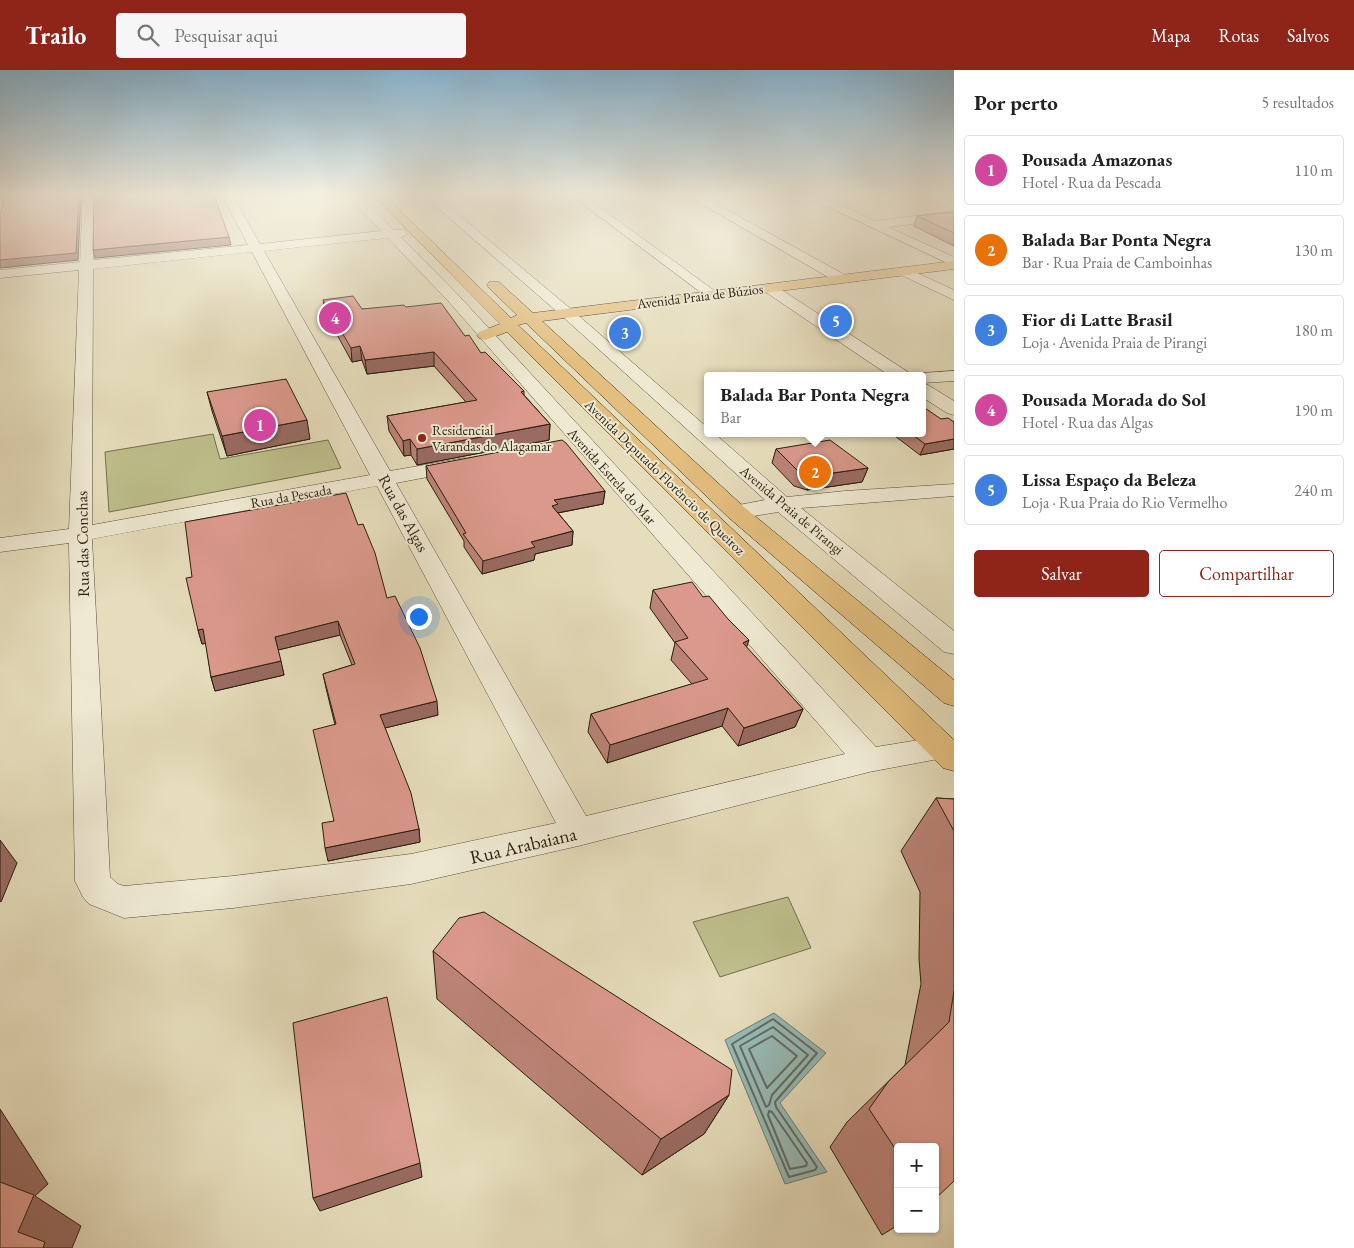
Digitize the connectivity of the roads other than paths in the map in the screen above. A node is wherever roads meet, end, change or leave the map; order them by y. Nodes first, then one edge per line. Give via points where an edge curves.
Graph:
1 (88, 250) edge
2 (238, 250) edge
3 (257, 250) edge
4 (404, 250) edge
5 (441, 250) edge
6 (493, 250) edge
7 (652, 250) edge
8 (790, 250) edge
9 (926, 250) edge
10 (954, 264) edge
11 (88, 266) junction
12 (904, 271) junction
13 (0, 274) edge
14 (482, 274) dead end
15 (840, 278) junction
16 (768, 288) junction
17 (712, 294) junction
18 (954, 296) edge
19 (567, 313) junction
20 (469, 314) junction
21 (530, 318) junction
22 (505, 322) junction
23 (485, 335) junction
24 (896, 372) edge
25 (954, 376) edge
26 (926, 378) edge
27 (926, 392) edge
28 (954, 409) edge
29 (704, 435) edge
30 (707, 437) edge
31 (483, 460) edge
32 (385, 479) junction
33 (954, 490) edge
34 (781, 503) junction
35 (736, 512) junction
36 (80, 534) junction
37 (0, 545) edge
38 (954, 645) edge
39 (954, 696) edge
40 (949, 754) edge
41 (869, 760) junction
42 (578, 832) junction
43 (98, 891) joint

1 - 11 street, Rua das Conchas
2 - 11 street
3 - 32 street, Rua das Algas
4 - 20 street, Avenida Estrela do Mar
5 - 22 main road, Avenida Deputado Florêncio de Queiroz
6 - 19 street, Avenida Praia de Pirangi
7 - 17 street
8 - 15 street
9 - 10 street
10 - 12 main road, Avenida Praia de Búzios
11 - 13 street
11 - 36 street, Rua das Conchas
12 - 15 main road, Avenida Praia de Búzios
12 - 18 street
14 - 21 main road, Avenida Deputado Florêncio de Queiroz
15 - 16 main road, Avenida Praia de Búzios
16 - 17 main road, Avenida Praia de Búzios
16 - 24 street
17 - 19 main road, Avenida Praia de Búzios
19 - 21 main road, Avenida Praia de Búzios
19 - 29 street, Avenida Praia de Pirangi
20 - 22 main road
20 - 23 street, Avenida Estrela do Mar
21 - 22 main road, Avenida Praia de Búzios
21 - 35 main road, Avenida Deputado Florêncio de Queiroz
22 - 23 main road
22 - 40 main road, Avenida Deputado Florêncio de Queiroz
23 - 41 street, Avenida Estrela do Mar via 571,443
25 - 26 street
27 - 28 street
30 - 34 street, Avenida Praia de Pirangi
31 - 32 street, Rua da Pescada
32 - 36 street, Rua da Pescada
32 - 42 street, Rua das Algas
33 - 34 street
34 - 35 street
34 - 38 street, Avenida Praia de Pirangi
35 - 39 main road, Avenida Deputado Florêncio de Queiroz
36 - 37 street, Rua da Pescada
36 - 43 street, Rua das Conchas via 93,880
40 - 41 street, Rua Arabaiana
41 - 42 street, Rua Arabaiana
42 - 43 street, Rua Arabaiana via 411,870 233,892 124,902 108,898

